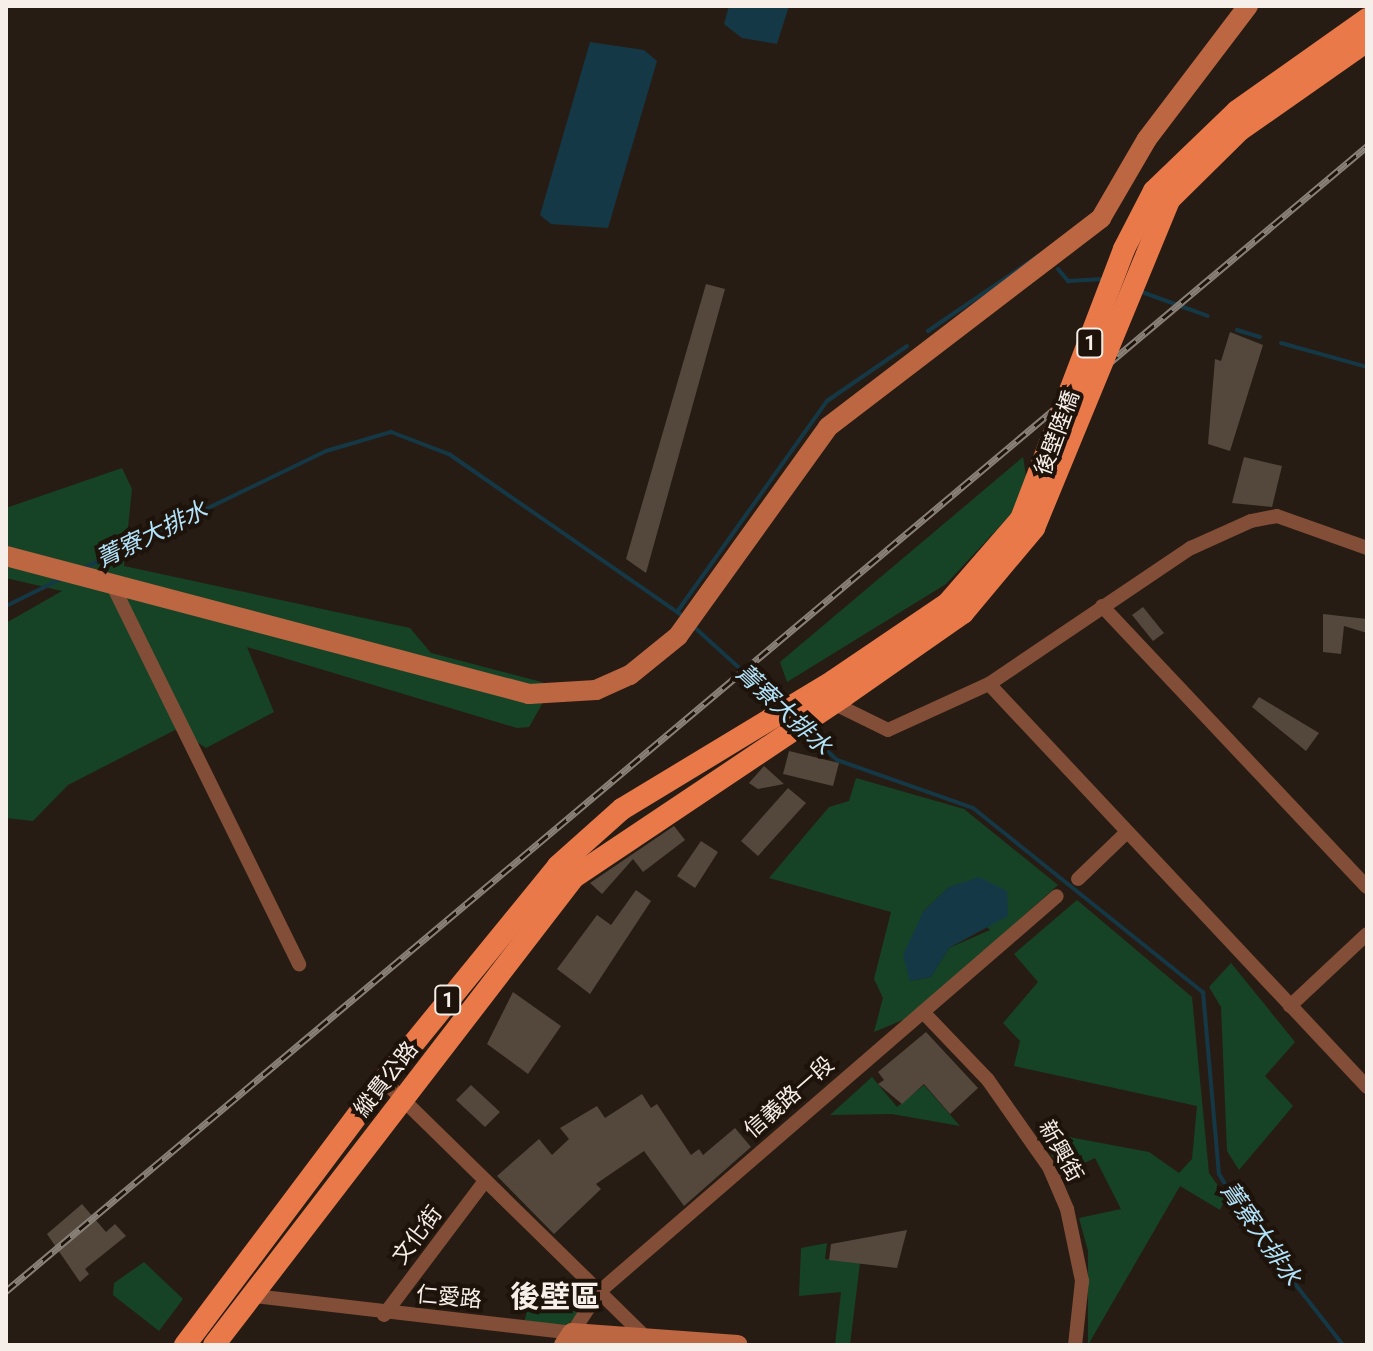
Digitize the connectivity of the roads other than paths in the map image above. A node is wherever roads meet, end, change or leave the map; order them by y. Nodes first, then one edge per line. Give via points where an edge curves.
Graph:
1 (1248, 6) edge
2 (1367, 19) edge
3 (1367, 41) edge
4 (1367, 548) edge
5 (6, 556) edge
6 (104, 582) junction
7 (1102, 606) junction
8 (989, 684) junction
9 (837, 694) junction
10 (1126, 833) junction
11 (1078, 879) dead end
12 (1367, 887) edge
13 (1057, 896) dead end
14 (1367, 934) edge
15 (299, 964) dead end
16 (480, 976) junction
17 (1290, 1006) junction
18 (923, 1012) junction
19 (384, 1081) junction
20 (1367, 1087) edge
21 (403, 1097) junction
22 (485, 1181) junction
23 (599, 1292) junction
24 (254, 1296) junction
25 (384, 1315) junction
26 (641, 1333) junction
27 (568, 1339) edge
28 (192, 1343) edge
29 (214, 1345) edge
30 (737, 1345) edge
31 (1075, 1345) edge

1 - 6 street via 1147,139 1101,218 828,427 678,636 630,675 556,697 435,673
2 - 9 main road, 後壁陸橋 / 1, bridge via 1237,111 1154,191 1124,249 1021,519 948,603
3 - 9 main road, 後壁陸橋 / 1, bridge via 1240,130 1169,200 1034,528 963,613
4 - 7 street via 1277,516 1251,521 1191,548
5 - 6 street
6 - 15 street
7 - 8 street
7 - 12 street
8 - 9 street via 888,730
8 - 10 street
9 - 16 main road, 縱貫公路 / 1 via 812,721 603,852
9 - 16 main road, 縱貫公路 / 1 via 797,701 622,809 558,866
10 - 11 street
10 - 17 street
13 - 18 street, 信義路一段
14 - 17 street
16 - 19 main road, 縱貫公路 / 1
16 - 21 main road, 縱貫公路 / 1
17 - 20 street
18 - 23 street, 信義路一段
18 - 31 street, 新興街 via 988,1080 1049,1167 1067,1209 1082,1281
19 - 21 street
19 - 28 main road, 縱貫公路 / 1
21 - 22 street
21 - 24 main road, 縱貫公路 / 1
22 - 23 street
22 - 25 street, 文化街
23 - 26 street
23 - 27 street, 信義路一段
24 - 25 street, 仁愛路
24 - 29 main road, 縱貫公路 / 1
25 - 27 street, 仁愛路
26 - 27 street, 仁愛路
26 - 30 street, 仁愛路

